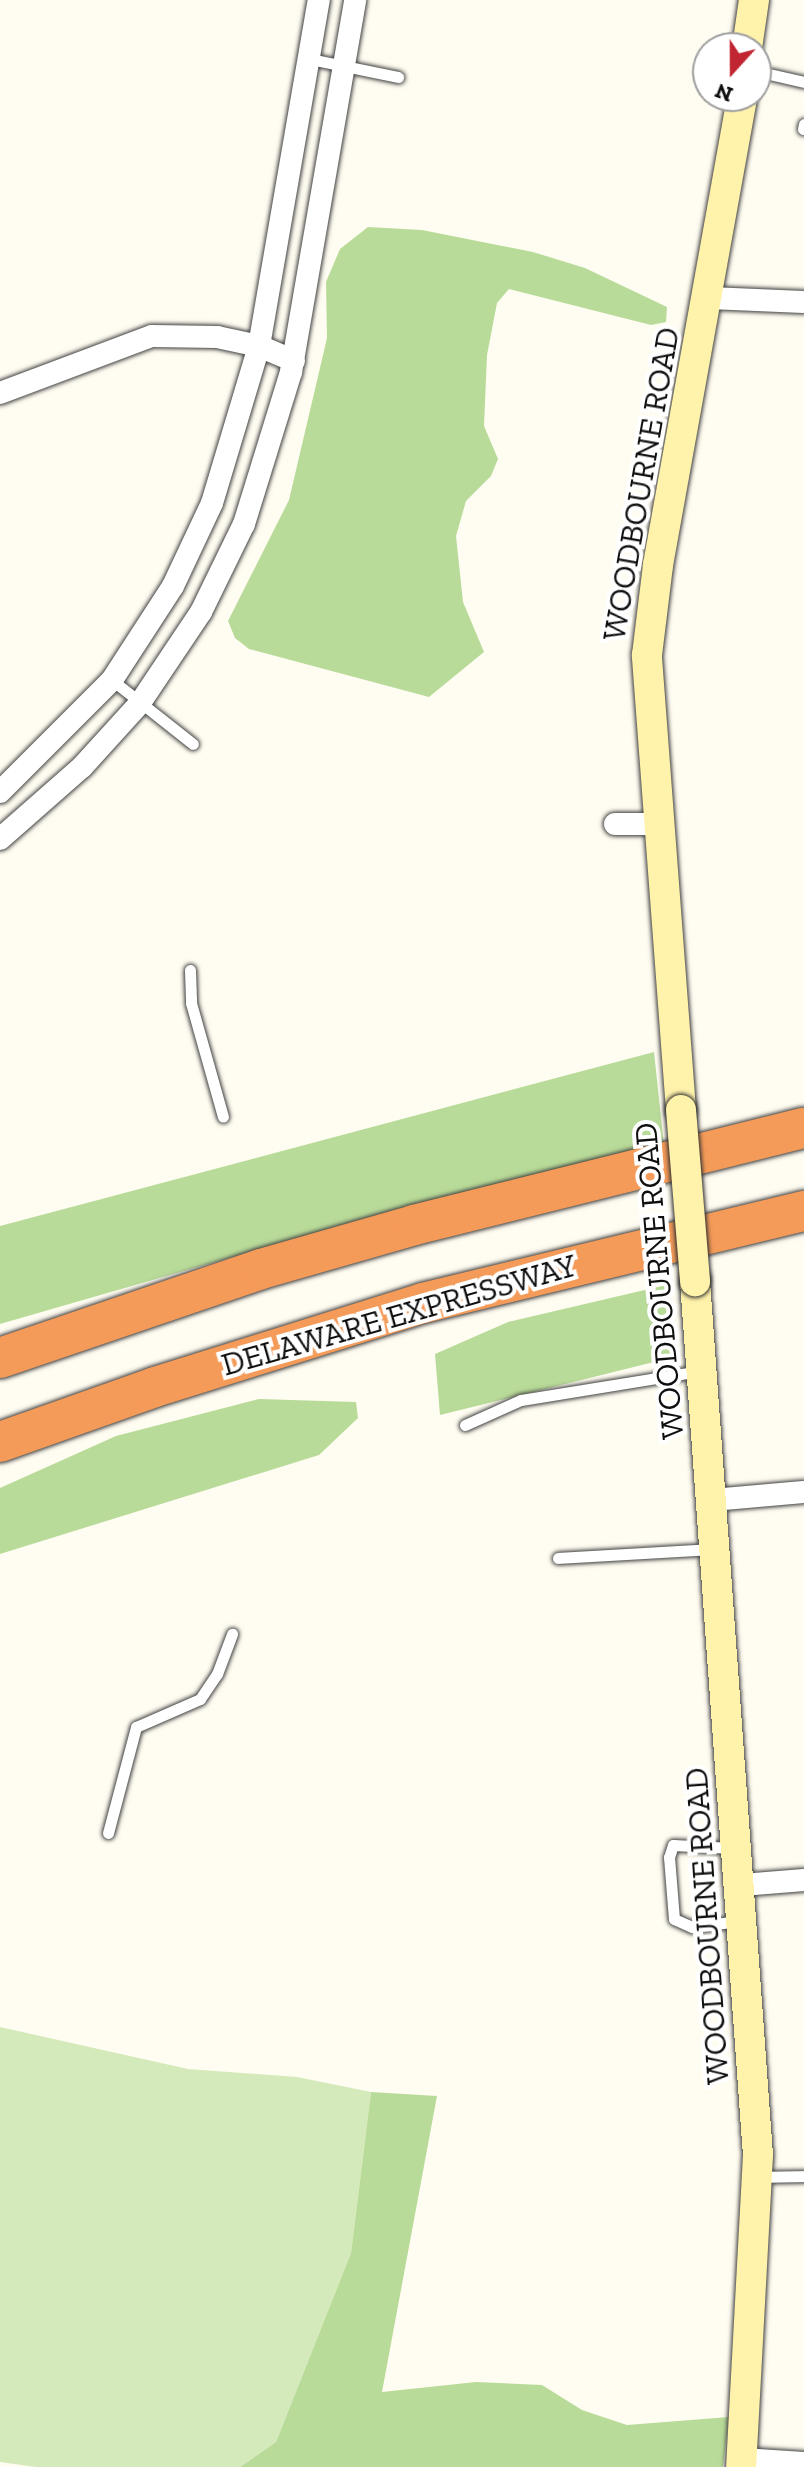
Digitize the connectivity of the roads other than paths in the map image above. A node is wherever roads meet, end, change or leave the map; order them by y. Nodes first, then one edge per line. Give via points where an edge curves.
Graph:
1 (319, 0) edge
2 (355, 0) edge
3 (754, 0) edge
4 (749, 32) edge
5 (310, 59) junction
6 (344, 67) junction
7 (772, 75) edge
8 (398, 77) dead end
9 (804, 82) edge
10 (739, 112) edge
11 (709, 298) junction
12 (804, 302) edge
13 (259, 346) junction
14 (294, 361) junction
15 (0, 393) edge
16 (112, 680) junction
17 (140, 703) junction
18 (193, 744) dead end
19 (0, 792) edge
20 (615, 824) dead end
21 (658, 824) junction
22 (0, 839) edge
23 (190, 970) dead end
24 (223, 1117) dead end
25 (804, 1128) edge
26 (804, 1211) edge
27 (0, 1358) edge
28 (702, 1371) junction
29 (465, 1425) dead end
30 (0, 1442) edge
31 (804, 1492) edge
32 (712, 1500) junction
33 (716, 1548) junction
34 (558, 1558) dead end
35 (232, 1634) dead end
36 (108, 1833) dead end
37 (739, 1848) junction
38 (804, 1880) edge
39 (742, 1885) junction
40 (744, 1920) junction
41 (804, 2176) edge
42 (758, 2177) junction
43 (742, 2463) edge
44 (804, 2463) edge

1 - 5 street
2 - 6 street
3 - 4 main road
5 - 6 lane
5 - 13 street
6 - 8 lane
6 - 14 street
7 - 9 lane
10 - 11 main road, WOODBOURNE ROAD
11 - 12 street
11 - 21 main road, WOODBOURNE ROAD via 648,640
13 - 14 street
13 - 15 street via 182,333 152,336
13 - 16 street via 242,412 192,550
14 - 17 street via 244,524 221,574
16 - 17 lane
16 - 19 street
17 - 18 lane
17 - 22 street via 82,767
20 - 21 street
21 - 28 main road, WOODBOURNE ROAD, bridge
23 - 24 lane via 191,1003
25 - 27 highway via 398,1229 261,1269
26 - 30 highway, DELAWARE EXPRESSWAY via 423,1303 169,1382
28 - 29 lane via 521,1400
28 - 32 main road, WOODBOURNE ROAD
31 - 32 street
32 - 33 main road, WOODBOURNE ROAD
33 - 34 lane
33 - 37 main road, WOODBOURNE ROAD
35 - 36 lane via 217,1674 200,1699 136,1727
37 - 39 main road, WOODBOURNE ROAD
37 - 40 lane via 673,1845 669,1857 674,1919 692,1927
38 - 39 street
39 - 40 main road, WOODBOURNE ROAD
40 - 42 main road, WOODBOURNE ROAD
41 - 42 lane
42 - 43 main road, WOODBOURNE ROAD
43 - 44 street

